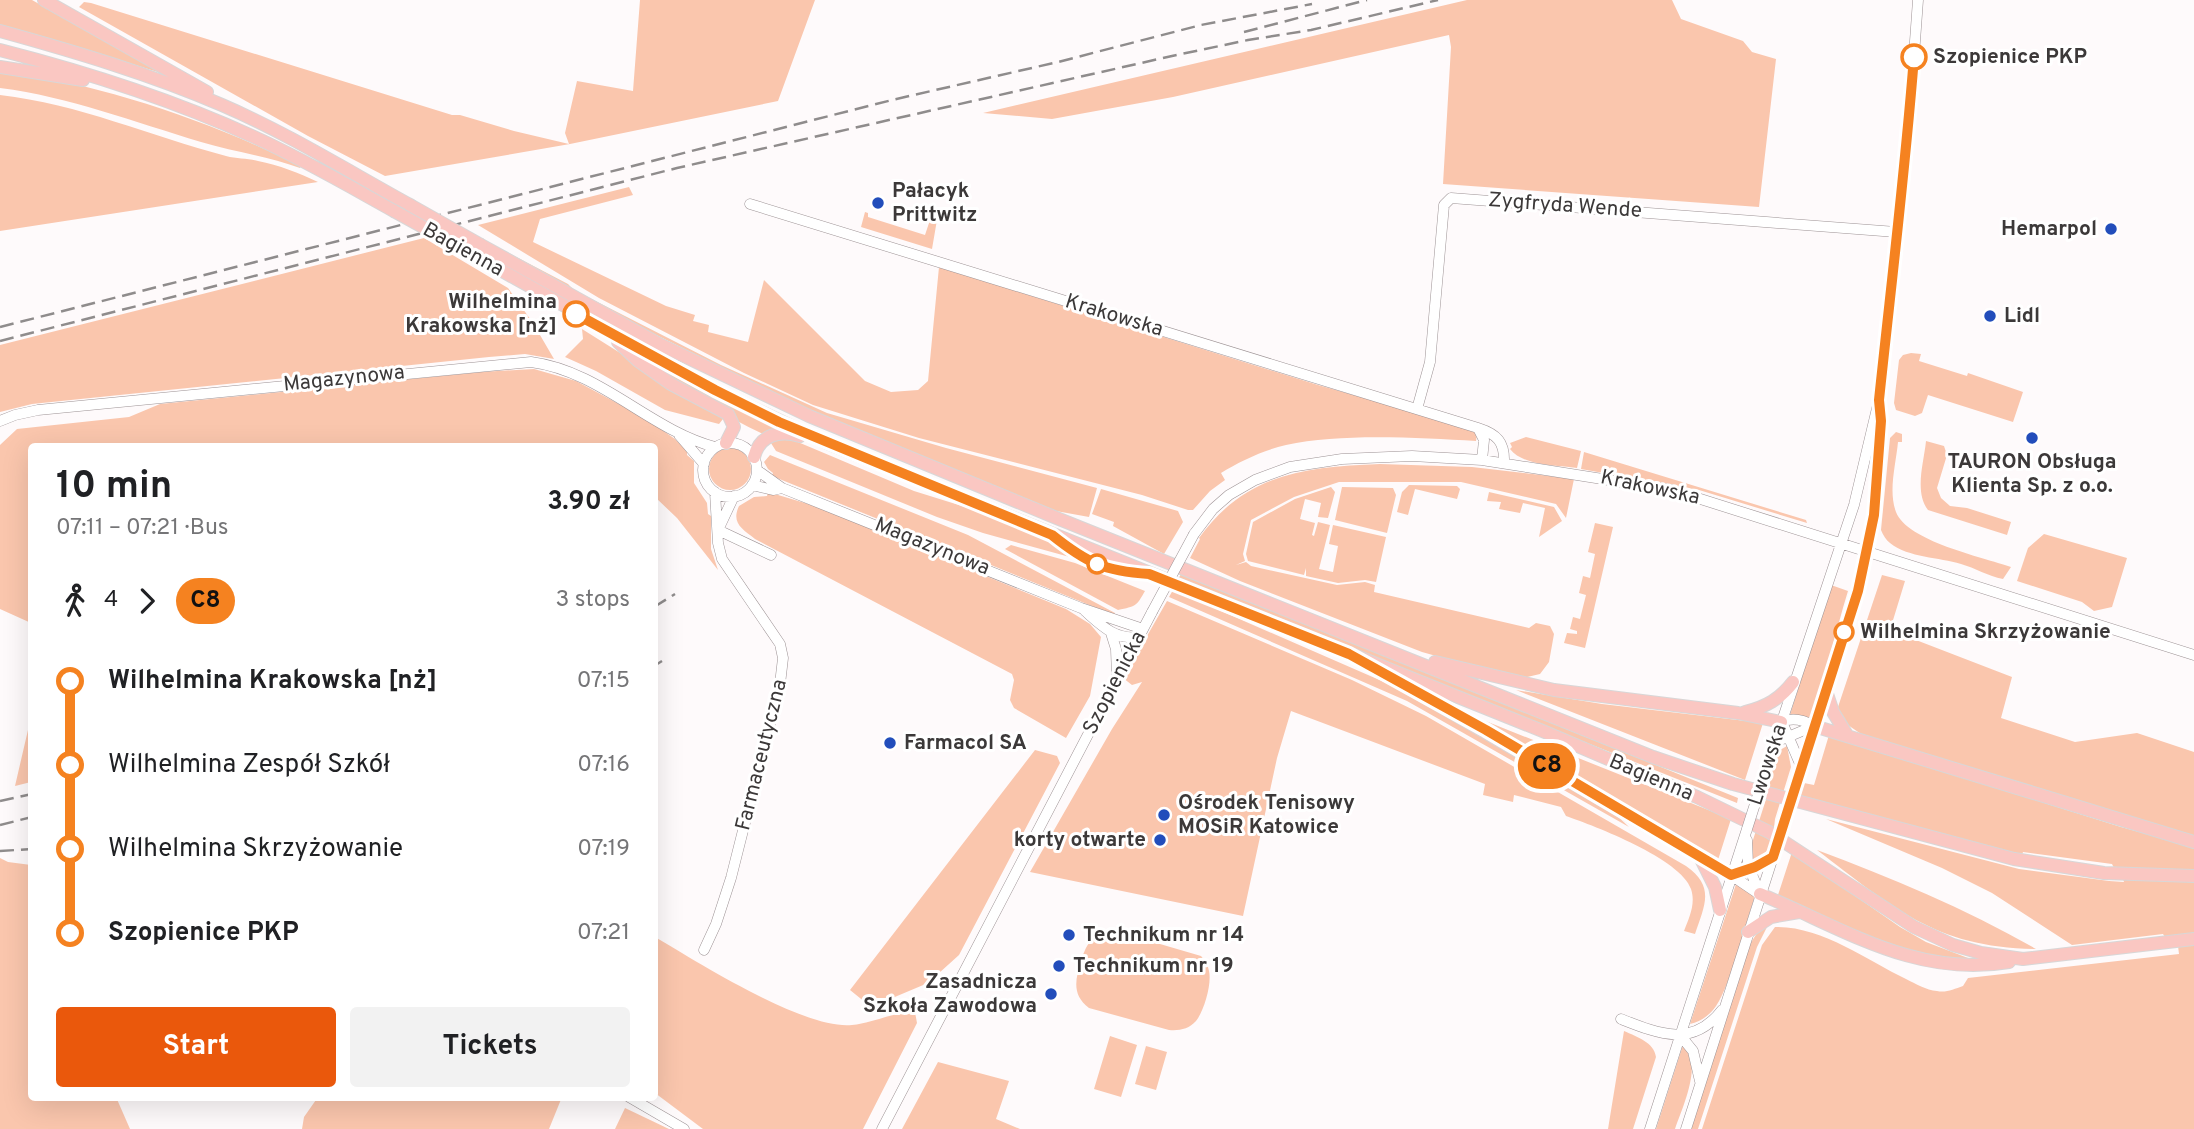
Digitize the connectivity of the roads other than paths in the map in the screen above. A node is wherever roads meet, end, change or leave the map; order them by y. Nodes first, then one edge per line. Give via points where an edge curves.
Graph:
1 (44, 0) edge
2 (1918, 0) edge
3 (0, 31) edge
4 (0, 50) edge
5 (0, 66) edge
6 (129, 88) junction
7 (224, 106) junction
8 (750, 204) dead end
9 (1896, 232) junction
10 (475, 249) junction
11 (611, 334) junction
12 (1879, 400) junction
13 (1417, 409) junction
14 (0, 421) edge
15 (1478, 428) junction
16 (674, 430) junction
17 (827, 443) junction
18 (720, 445) junction
19 (1482, 460) junction
20 (755, 463) junction
21 (1504, 463) junction
22 (704, 464) junction
23 (752, 485) junction
24 (782, 488) junction
25 (716, 492) junction
26 (734, 496) junction
27 (718, 530) junction
28 (1841, 542) junction
29 (1867, 551) junction
30 (771, 555) dead end
31 (1082, 608) junction
32 (1111, 633) junction
33 (1141, 633) junction
34 (1390, 652) junction
35 (1349, 654) junction
36 (2194, 655) edge
37 (1117, 680) junction
38 (1793, 682) junction
39 (1826, 691) junction
40 (1738, 713) junction
41 (1782, 722) junction
42 (1814, 726) junction
43 (1847, 735) junction
44 (1787, 737) junction
45 (1773, 750) junction
46 (1801, 766) junction
47 (1747, 829) junction
48 (2194, 842) edge
49 (1700, 857) junction
50 (1773, 857) junction
51 (1751, 867) junction
52 (1731, 875) junction
53 (2194, 876) edge
54 (1760, 894) junction
55 (1720, 910) junction
56 (1799, 912) junction
57 (1748, 932) junction
58 (2194, 939) edge
59 (704, 950) dead end
60 (2023, 959) junction
61 (1724, 1007) junction
62 (1621, 1019) dead end
63 (1680, 1035) junction
64 (1700, 1085) junction
65 (635, 1101) edge
66 (684, 1129) edge
67 (882, 1129) edge
68 (1650, 1129) edge
69 (1686, 1129) edge

1 - 7 main road via 203,89
2 - 9 street, Lwowska
3 - 7 main road, Bagienna via 137,72
4 - 6 main road, Bagienna
5 - 6 main road
6 - 10 main road, Bagienna, bridge via 252,136
7 - 10 main road, Bagienna, bridge via 410,205
8 - 13 street, Krakowska
9 - 12 street, Lwowska
9 - 13 street, Zygfryda Wende via 1451,198 1444,205 1430,362
10 - 11 main road, Bagienna
10 - 34 main road, Bagienna via 809,416
11 - 17 main road, Bagienna
11 - 18 main road via 628,353 671,384 728,414 734,427
12 - 28 street, Lwowska
12 - 29 street, Lwowska via 1874,515
13 - 15 street, Krakowska
14 - 16 street, Magazynowa via 38,410 520,362 542,363 578,375
15 - 19 street
15 - 21 street, Krakowska via 1502,443
16 - 18 street, Magazynowa
16 - 22 street, Magazynowa
17 - 20 main road via 780,433 761,441
17 - 35 main road, Bagienna
18 - 20 street via 745,447
18 - 22 street
19 - 21 street, Szopienicka
19 - 33 street, Szopienicka, bridge via 1342,459 1284,469 1255,480 1213,509 1194,534
20 - 23 street
20 - 24 street, Magazynowa
21 - 28 street, Krakowska via 1672,490
22 - 25 street via 704,477
23 - 24 street, Magazynowa
23 - 26 street
24 - 31 street, Magazynowa
25 - 26 street
25 - 27 street, Farmaceutyczna
26 - 27 street
27 - 30 street
27 - 59 street, Farmaceutyczna via 722,559 778,639 783,667 731,878
28 - 29 street, Krakowska
28 - 38 street, Lwowska
29 - 36 street
29 - 39 street, Lwowska
31 - 32 street, Magazynowa
31 - 33 street, Magazynowa
32 - 33 street via 1131,638
32 - 37 street
33 - 37 street, Szopienicka
34 - 40 main road via 1554,690
34 - 53 main road, Bagienna via 1720,780 2022,860 2118,874
35 - 49 main road
35 - 60 main road, Bagienna via 1545,732 1756,824 1935,938 1969,950
37 - 67 street, Szopienicka
38 - 40 main road via 1769,704
38 - 41 street, Lwowska
39 - 42 street, Lwowska
39 - 43 main road
40 - 41 main road
41 - 42 street via 1790,718
41 - 44 street
41 - 45 street, Lwowska
42 - 43 main road
42 - 44 street
42 - 46 street, Lwowska
43 - 48 main road
44 - 45 street
44 - 46 street
45 - 47 street, Lwowska, bridge
46 - 50 street, Lwowska, bridge
47 - 51 street
47 - 52 street, Lwowska
49 - 52 main road
49 - 55 main road
50 - 51 street
50 - 54 street, Lwowska
51 - 52 street
51 - 54 street
52 - 54 street
52 - 55 street, Lwowska
54 - 56 main road
54 - 57 street, Lwowska
55 - 63 street, Lwowska
56 - 57 main road via 1771,917
56 - 60 main road via 1864,942 1926,960 1977,965
57 - 61 street, Lwowska
58 - 60 main road, Bagienna
61 - 63 street via 1705,1027
61 - 64 street, Lwowska
62 - 63 street
63 - 64 street via 1693,1051
63 - 68 street, Lwowska
64 - 69 street, Lwowska
65 - 66 street

